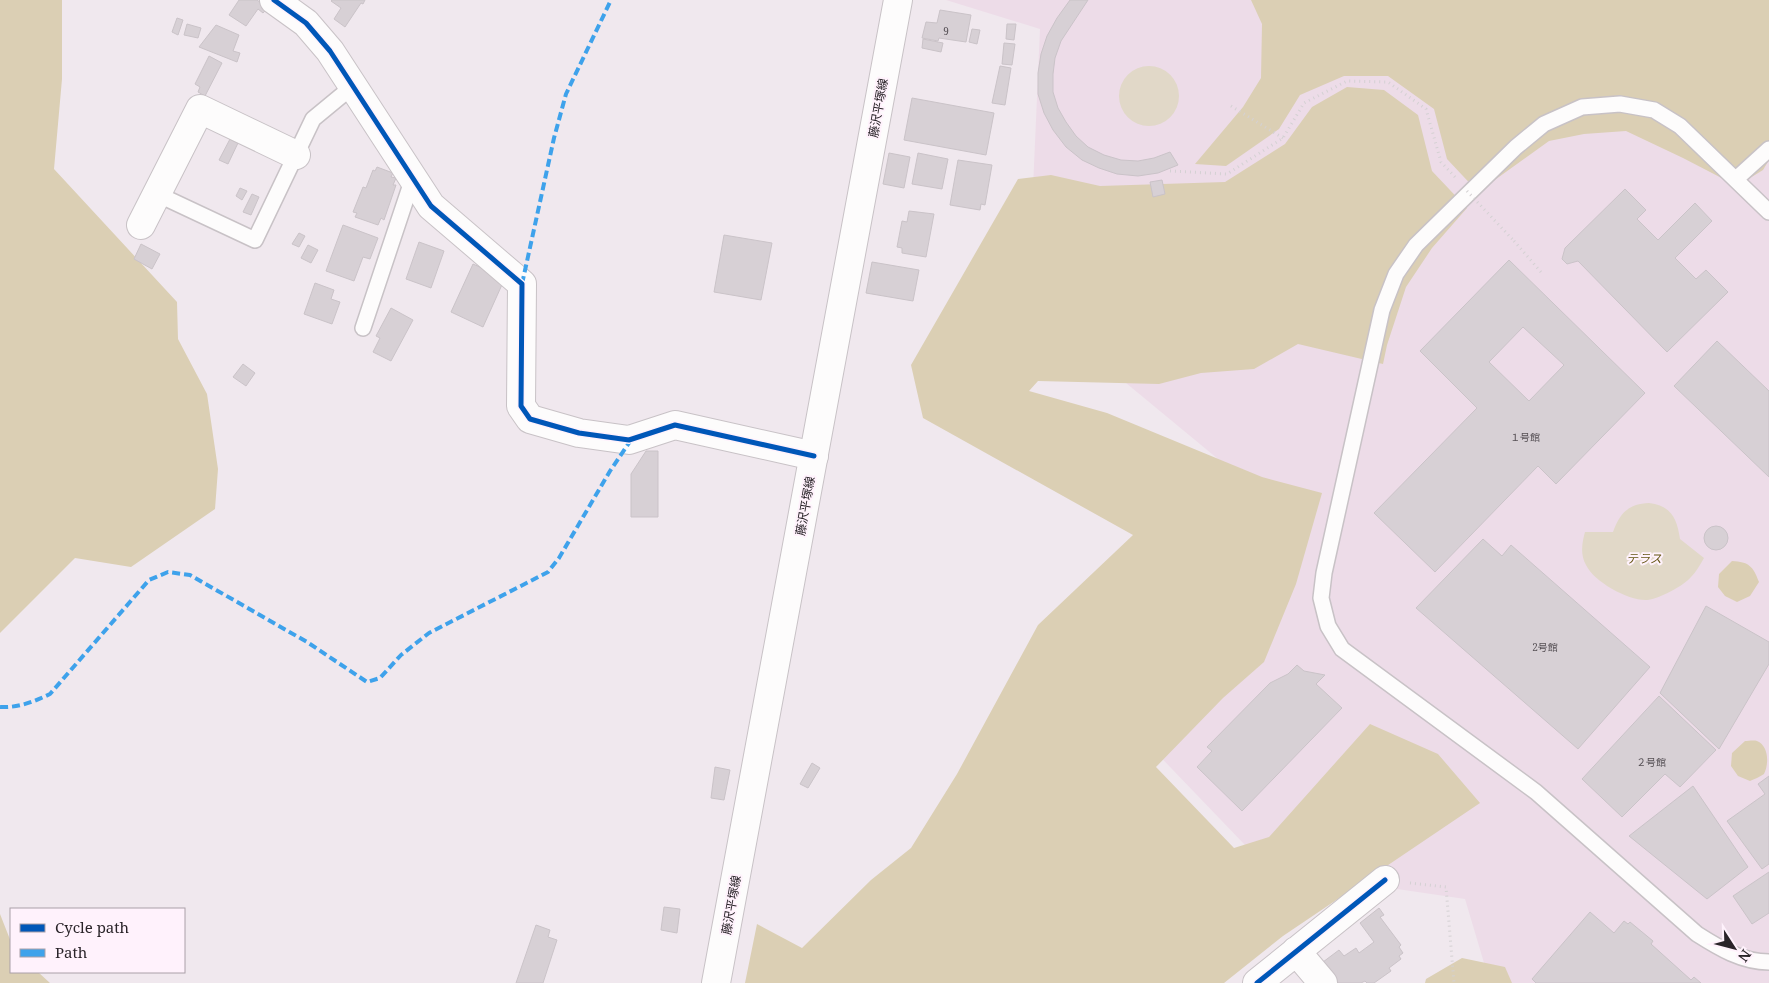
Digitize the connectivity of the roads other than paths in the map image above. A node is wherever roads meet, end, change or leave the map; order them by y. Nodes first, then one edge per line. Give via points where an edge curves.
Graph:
1 (274, 0) edge
2 (898, 0) edge
3 (353, 86) junction
4 (1769, 149) edge
5 (296, 156) junction
6 (413, 178) junction
7 (1736, 179) junction
8 (157, 194) junction
9 (1769, 212) edge
10 (142, 225) dead end
11 (363, 328) dead end
12 (814, 456) junction
13 (1385, 880) road end
14 (1296, 951) junction
15 (1769, 962) edge
16 (716, 983) edge
17 (1256, 983) edge
18 (1323, 983) edge

1 - 3 street via 306,23
2 - 12 street, 藤沢平塚線
3 - 5 lane via 313,119
3 - 6 street
4 - 7 lane
5 - 8 lane via 255,240
5 - 8 street via 200,109
6 - 11 lane
6 - 12 street via 431,206 522,284 521,406 530,419 579,433 629,440 674,425
7 - 9 lane
7 - 15 lane via 1680,126 1654,110 1620,104 1582,107 1544,124 1516,147 1416,246 1396,274 1382,310 1321,598 1328,626 1342,649 1536,792 1697,934 1725,951 1758,962
8 - 10 street
12 - 16 street, 藤沢平塚線
13 - 14 street
14 - 17 street
14 - 18 street

